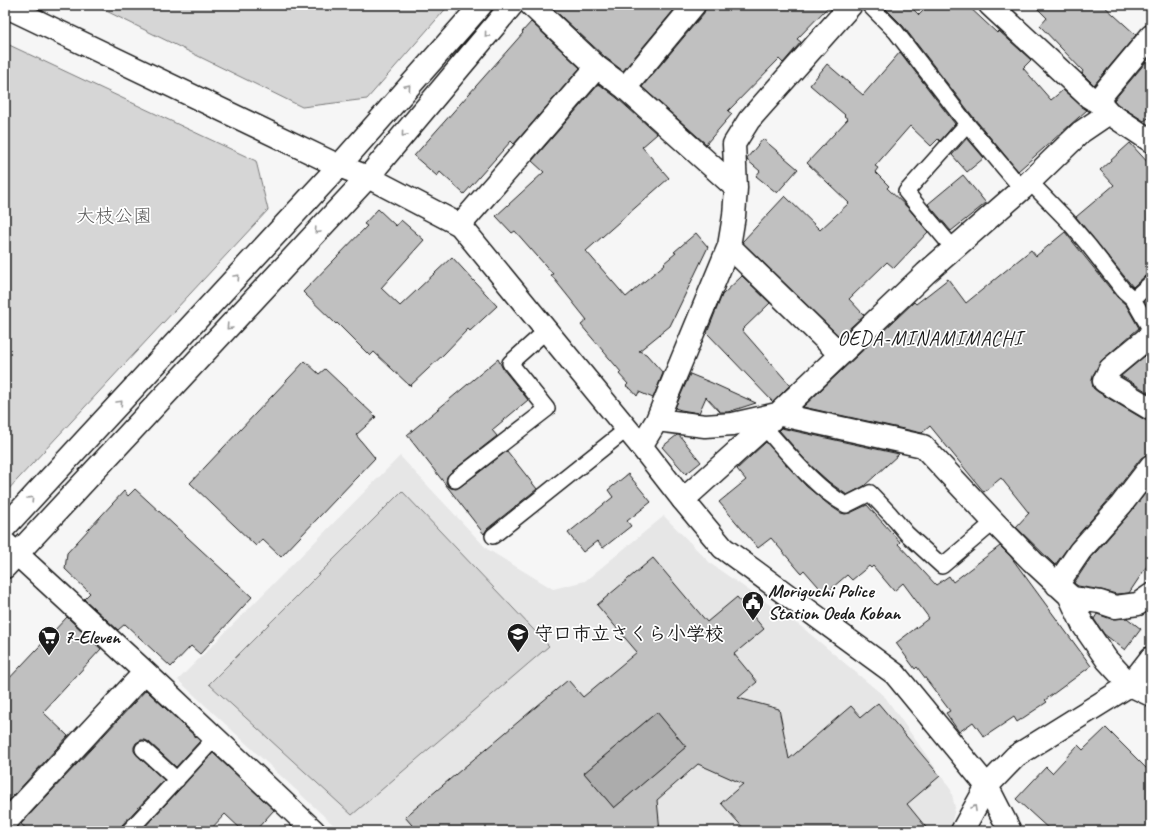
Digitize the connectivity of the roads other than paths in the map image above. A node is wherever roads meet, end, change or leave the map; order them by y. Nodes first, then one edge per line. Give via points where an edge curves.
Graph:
1 (481, 5) edge
2 (512, 5) edge
3 (531, 5) edge
4 (694, 5) edge
5 (852, 5) edge
6 (869, 5) edge
7 (990, 5) edge
8 (5, 6) edge
9 (1151, 36) edge
10 (597, 67) junction
11 (625, 88) junction
12 (1102, 107) junction
13 (968, 124) junction
14 (1151, 141) edge
15 (339, 166) junction
16 (368, 177) junction
17 (1026, 186) junction
18 (736, 188) junction
19 (460, 225) junction
20 (729, 246) junction
21 (953, 248) junction
22 (1151, 284) edge
23 (1133, 299) junction
24 (547, 330) junction
25 (1150, 332) edge
26 (840, 354) junction
27 (1151, 409) edge
28 (657, 420) junction
29 (770, 420) junction
30 (627, 429) junction
31 (641, 446) junction
32 (1151, 466) edge
33 (455, 480) dead end
34 (683, 500) junction
35 (994, 522) junction
36 (5, 527) edge
37 (493, 536) dead end
38 (9, 555) edge
39 (1063, 590) junction
40 (1151, 595) edge
41 (1151, 658) edge
42 (145, 672) junction
43 (1130, 685) junction
44 (1151, 695) edge
45 (215, 738) junction
46 (144, 749) dead end
47 (177, 780) junction
48 (987, 786) junction
49 (5, 824) edge
50 (308, 829) edge
51 (13, 831) edge
52 (129, 831) edge
53 (962, 831) edge
54 (1010, 831) edge

15 -> 1 street
2 -> 16 street
3 - 10 street
4 - 11 street
5 - 18 street via 749,120 734,144
6 - 13 lane via 896,32
7 - 12 street
8 - 15 street
9 - 12 street via 1101,96
10 - 11 street
10 - 19 street
11 - 18 street
12 - 14 street
12 - 17 street via 1081,132
13 - 17 lane
13 - 21 lane via 906,192
15 - 16 street
36 -> 15 street
16 - 19 street
16 -> 38 street
17 - 21 street
17 - 23 lane via 1071,225
18 - 20 street
19 - 24 street
20 - 26 street
20 - 28 street
21 - 26 street
22 - 23 lane
23 - 25 lane
24 - 30 street
24 - 33 lane via 510,363 548,409
25 - 27 street via 1110,369 1104,381
26 - 29 street
28 - 29 street via 706,426
28 - 31 street
29 - 34 street
29 - 35 street via 923,446
29 - 35 lane via 796,462 832,497 846,505 870,493 907,534 942,566
30 - 31 street
30 - 37 lane
31 - 34 street
32 - 39 street via 1080,551
34 - 48 street via 723,548 895,674
35 - 39 street
38 - 42 street
39 - 40 street via 1072,598 1115,607 1138,604
39 - 43 street via 1107,660
41 - 43 street
42 - 45 street
42 - 49 street
43 - 44 street
43 - 48 street via 1016,756
45 - 47 lane
45 - 50 street
46 - 47 lane
47 - 52 lane
53 -> 48 street
48 - 54 street
49 - 51 lane

